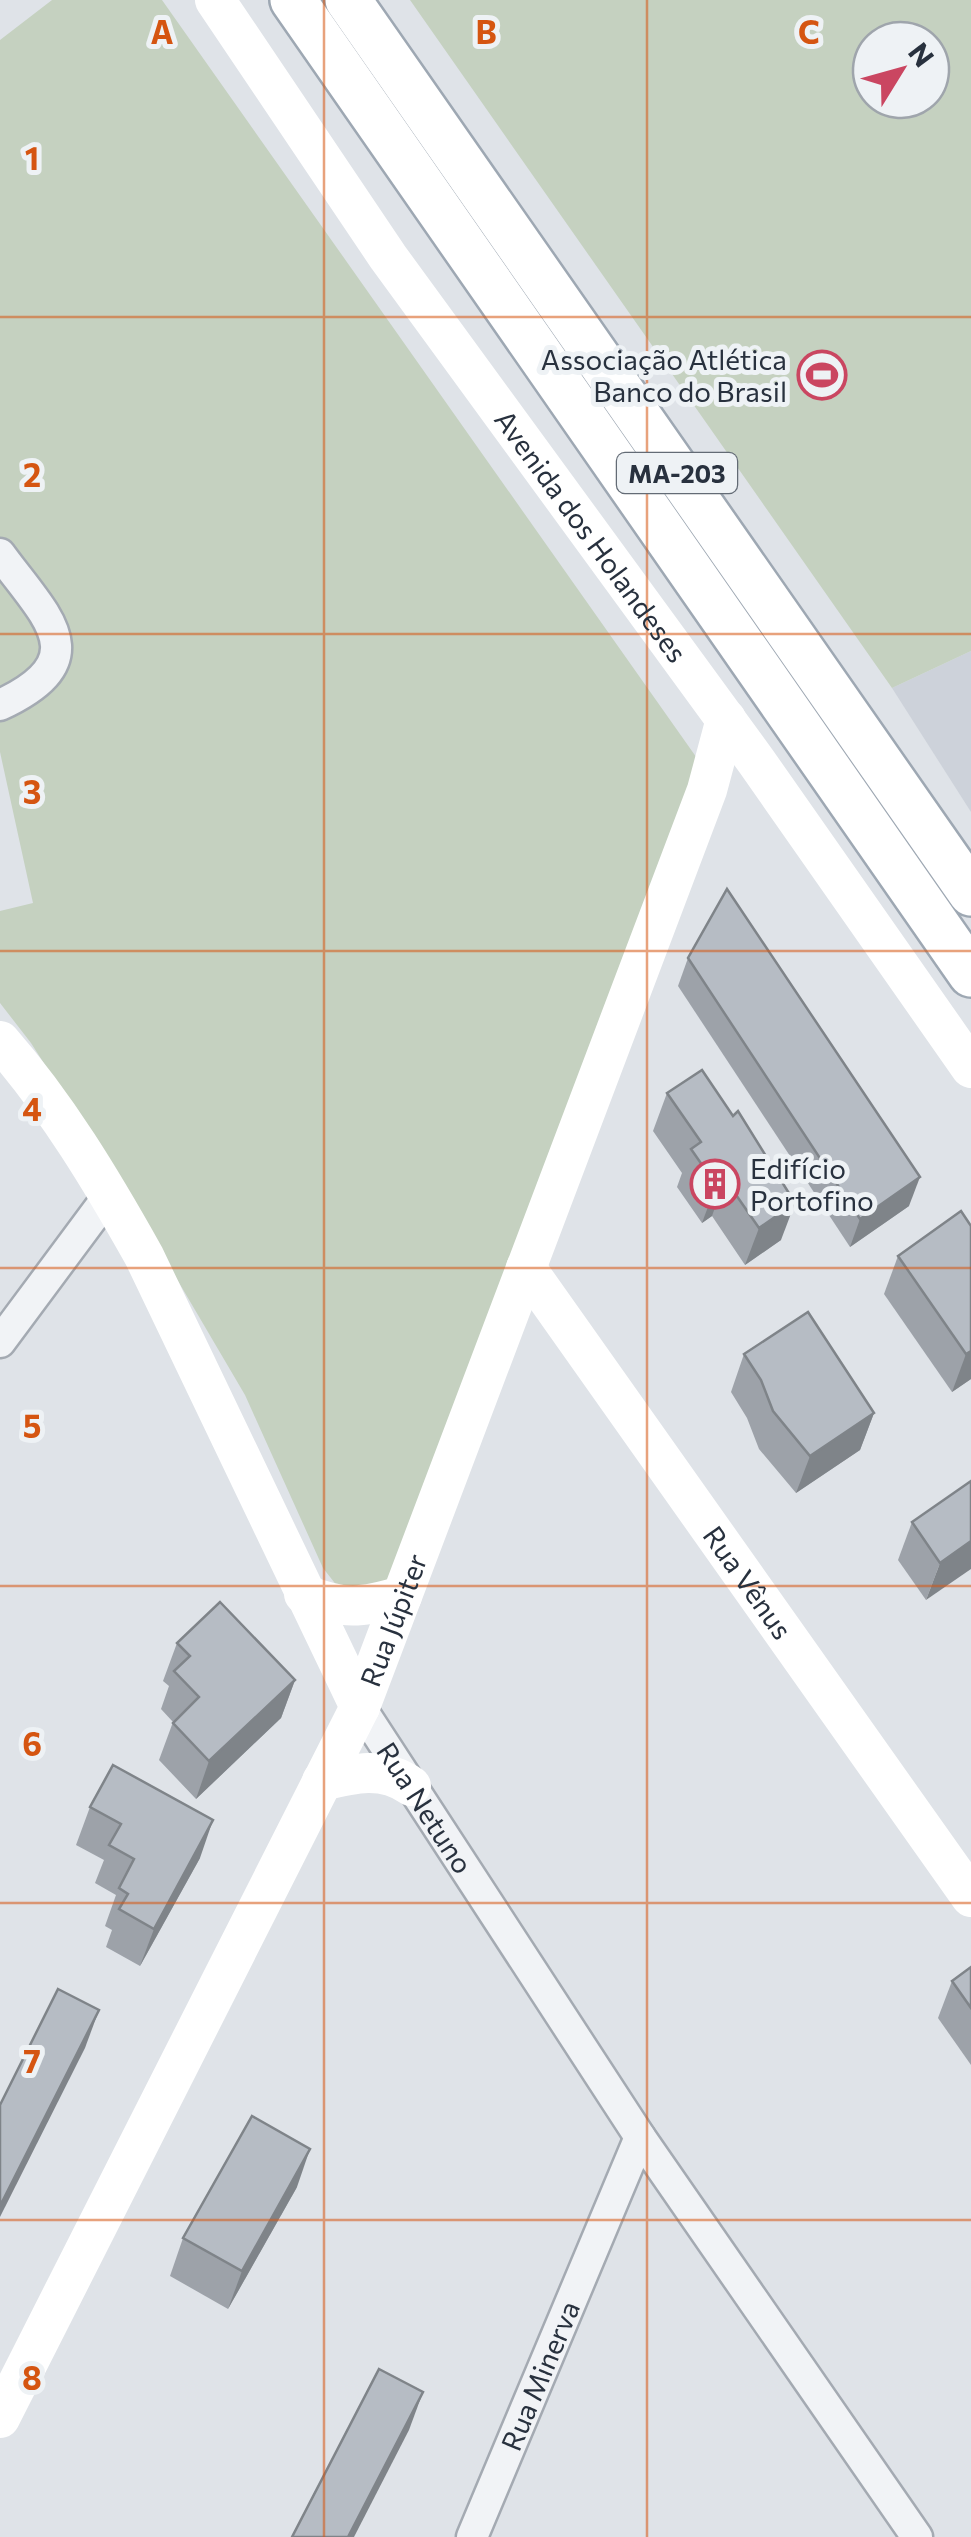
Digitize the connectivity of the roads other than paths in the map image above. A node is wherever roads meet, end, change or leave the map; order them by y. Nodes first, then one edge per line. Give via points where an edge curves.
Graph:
1 (215, 0) edge
2 (348, 0) edge
3 (290, 3) edge
4 (0, 554) edge
5 (837, 701) junction
6 (0, 704) edge
7 (726, 718) junction
8 (810, 743) junction
9 (756, 762) junction
10 (707, 790) junction
11 (971, 893) edge
12 (971, 974) edge
13 (0, 1041) edge
14 (971, 1068) edge
15 (110, 1194) junction
16 (526, 1268) junction
17 (0, 1342) edge
18 (304, 1594) junction
19 (402, 1596) junction
20 (360, 1707) junction
21 (322, 1781) junction
22 (411, 1786) junction
23 (971, 1896) edge
24 (640, 2137) junction
25 (678, 2192) junction
26 (608, 2212) junction
27 (0, 2418) edge
28 (472, 2537) edge
29 (917, 2537) edge

1 - 7 street, Avenida dos Holandeses via 388,257
2 - 5 main road, MA-203
3 - 8 main road, Avenida dos Holandeses / MA-203
4 - 6 street via 53,628 58,650 40,680
5 - 8 street
5 - 11 main road, MA-203
7 - 9 street, Avenida dos Holandeses
7 - 10 street, Rua Júpiter
8 - 9 street via 783,760
8 - 12 main road, Avenida dos Holandeses / MA-203
9 - 10 street
9 - 14 street, Avenida dos Holandeses
10 - 16 street, Rua Júpiter
13 - 15 street, Rua Netuno
15 - 17 street
15 - 18 street, Rua Netuno
16 - 19 street, Rua Júpiter
16 - 23 street, Rua Vênus
18 - 19 street via 356,1607
18 - 20 street, Rua Netuno
19 - 20 street, Rua Júpiter
20 - 21 street, Rua Júpiter
20 - 22 street, Rua Netuno
21 - 22 street via 374,1772
21 - 27 street, Rua Júpiter
22 - 24 street, Rua Netuno
24 - 25 street, Rua Netuno
24 - 26 street, Rua Minerva
25 - 26 street via 646,2186
25 - 29 street, Rua Netuno
26 - 28 street, Rua Minerva

